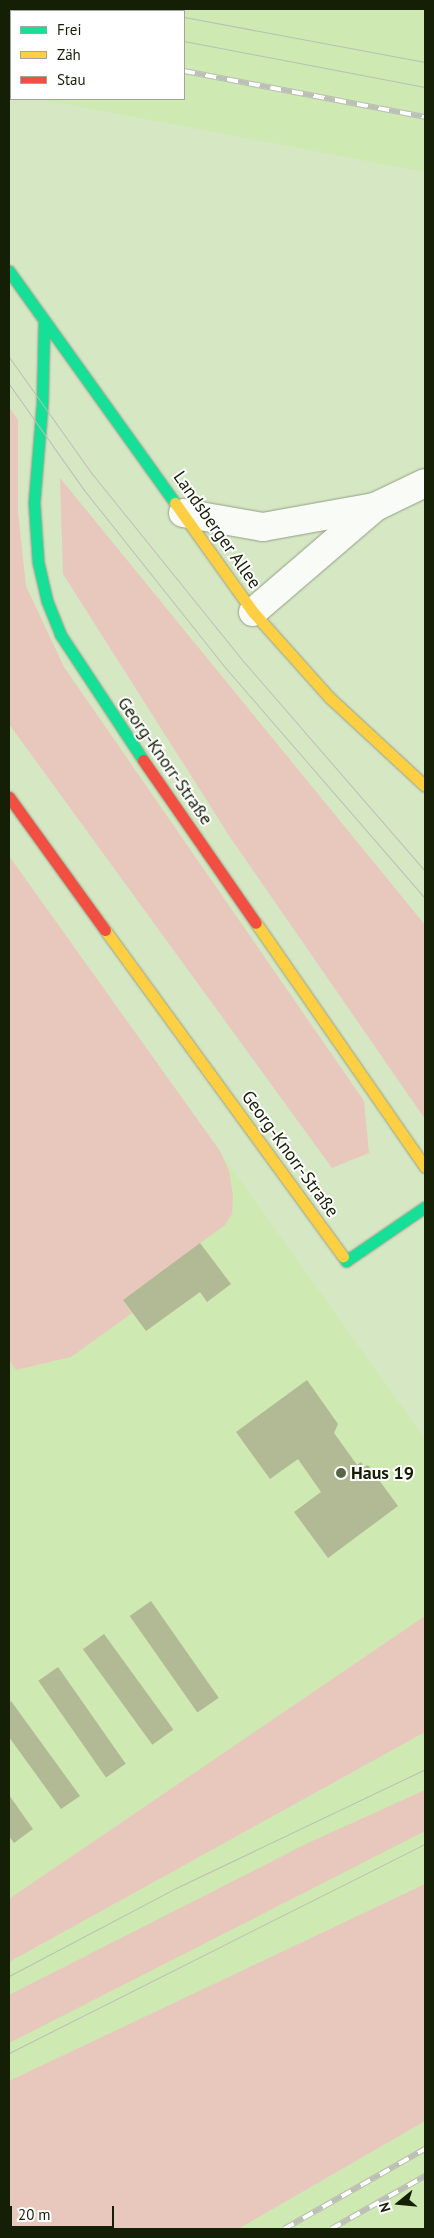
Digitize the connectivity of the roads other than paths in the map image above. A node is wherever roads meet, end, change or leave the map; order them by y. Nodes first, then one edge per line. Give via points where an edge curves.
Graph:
1 (9, 271) edge
2 (44, 320) junction
3 (425, 482) edge
4 (375, 507) junction
5 (183, 513) junction
6 (253, 612) junction
7 (425, 786) edge
8 (9, 796) edge
9 (425, 1167) edge
10 (425, 1207) edge

1 - 2 street, Landsberger Allee
2 - 5 street, Landsberger Allee
2 - 9 street, Georg-Knorr-Straße via 42,405 34,503 38,562 47,601 60,634 85,676
3 - 4 street
4 - 5 street via 263,527
4 - 6 street
5 - 6 street, Landsberger Allee
6 - 7 street, Landsberger Allee via 330,698
8 - 10 street, Georg-Knorr-Straße via 346,1261

